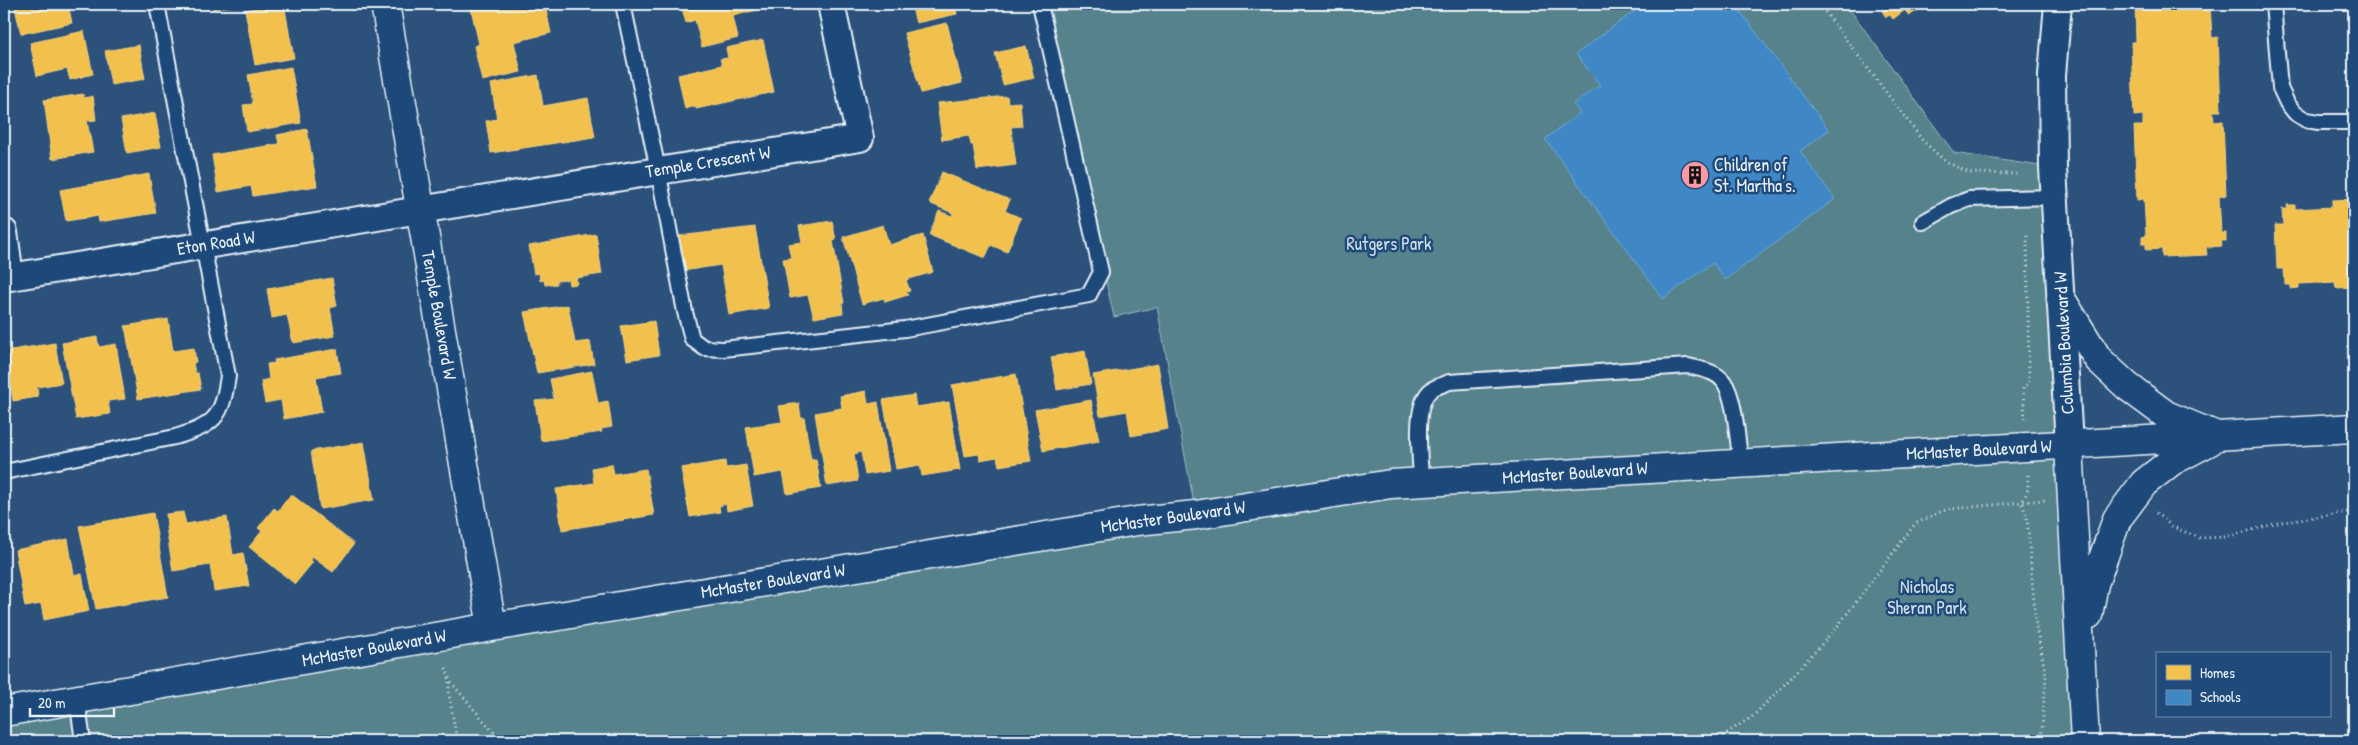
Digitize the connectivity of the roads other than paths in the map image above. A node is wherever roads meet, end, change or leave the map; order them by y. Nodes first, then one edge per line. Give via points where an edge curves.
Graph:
1 (157, 4) edge
2 (385, 4) edge
3 (623, 4) edge
4 (831, 4) edge
5 (1040, 4) edge
6 (2058, 4) edge
7 (2273, 4) edge
8 (2354, 122) edge
9 (658, 170) junction
10 (2055, 196) junction
11 (421, 210) junction
12 (1923, 222) dead end
13 (4, 232) edge
14 (203, 245) junction
15 (7, 277) edge
16 (2061, 299) junction
17 (2354, 428) edge
18 (2218, 436) junction
19 (2069, 445) junction
20 (1741, 463) junction
21 (4, 472) edge
22 (1421, 482) junction
23 (492, 628) junction
24 (2081, 659) junction
25 (77, 699) junction
26 (4, 712) edge
27 (83, 741) edge
28 (2085, 741) edge

1 - 14 lane
2 - 11 street, Temple Boulevard W
3 - 9 lane
4 - 9 street, Temple Crescent W via 860,138
5 - 9 lane via 1101,272 1089,295 905,329 723,349 704,348 692,339 684,312
6 - 10 street, Columbia Boulevard W via 2052,75
7 - 8 lane via 2280,88 2287,103 2306,120
9 - 11 street, Temple Crescent W
10 - 12 lane via 1969,199
10 - 16 street, Columbia Boulevard W
11 - 14 street, Eton Road W
11 - 23 street, Temple Boulevard W
13 - 15 street, Eton Road W
14 - 15 street, Eton Road W
14 - 21 lane via 228,376 224,401 216,418 202,429 175,437
16 - 18 street via 2098,359 2127,386 2166,415
16 - 19 street, Columbia Boulevard W
17 - 18 street, McMaster Boulevard W
18 - 19 street, McMaster Boulevard W
18 - 24 street via 2172,461 2144,483 2116,519 2094,584
19 - 20 street, McMaster Boulevard W
19 - 24 street, Columbia Boulevard W
20 - 22 street, McMaster Boulevard W
20 - 22 lane via 1731,402 1723,381 1710,372 1688,366 1449,382 1430,390 1422,405 1419,421
22 - 23 street, McMaster Boulevard W via 1137,521
23 - 25 street, McMaster Boulevard W
24 - 28 street, Columbia Boulevard W
25 - 26 street, McMaster Boulevard W
25 - 27 lane

